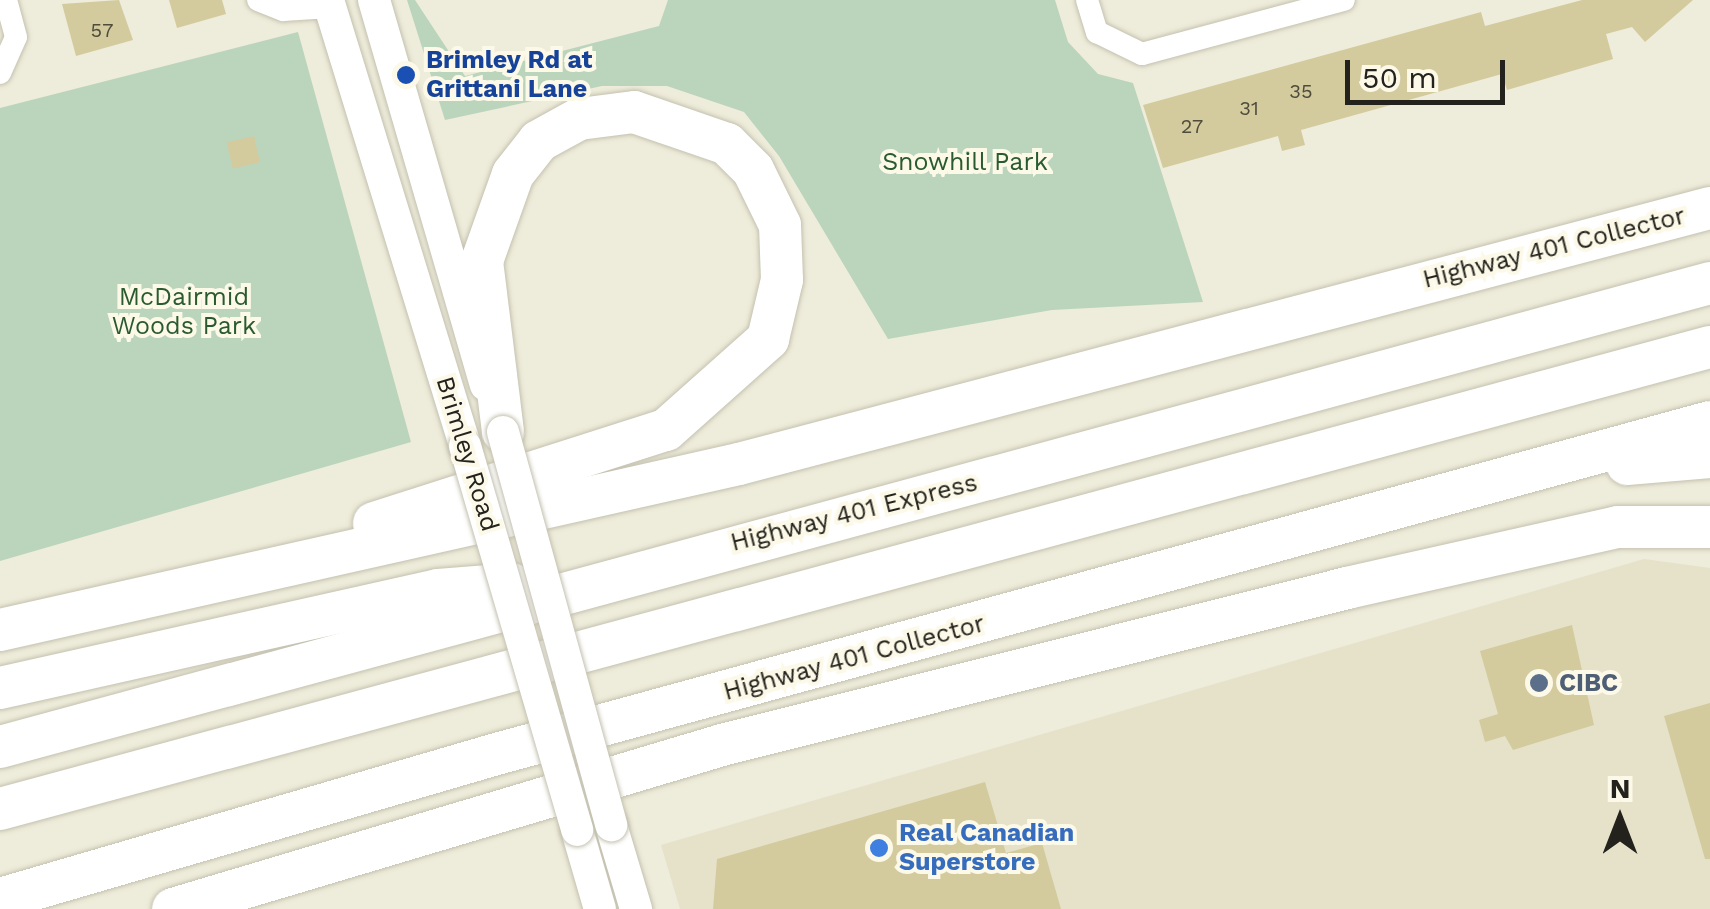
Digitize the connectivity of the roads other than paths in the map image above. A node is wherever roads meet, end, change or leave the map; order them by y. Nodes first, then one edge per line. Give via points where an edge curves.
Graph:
1 (6, 0) edge
2 (258, 0) edge
3 (374, 0) edge
4 (1087, 0) edge
5 (1344, 0) edge
6 (328, 4) edge
7 (0, 73) edge
8 (1710, 194) edge
9 (1710, 208) edge
10 (1510, 258) junction
11 (1710, 283) edge
12 (1710, 347) edge
13 (1710, 422) edge
14 (484, 439) junction
15 (1710, 457) edge
16 (1561, 468) junction
17 (1710, 527) edge
18 (279, 568) junction
19 (612, 575) junction
20 (0, 630) edge
21 (0, 688) edge
22 (0, 747) edge
23 (0, 809) edge
24 (0, 899) edge
25 (173, 909) edge
26 (600, 909) edge
27 (636, 909) edge

1 - 7 street via 16,37
2 - 6 street via 283,10
3 - 14 main road, Brimley Road via 466,332
4 - 5 street via 1097,32 1142,54
6 - 14 main road, Brimley Road
8 - 10 highway
9 - 10 highway, Highway 401 Collector
10 - 18 highway, Highway 401 Collector via 739,464
11 - 19 highway, Highway 401 Express
12 - 23 highway
13 - 16 highway, Highway 401 Collector
14 - 18 highway via 482,261 512,174 539,141 579,119 634,112 728,144 753,170 780,225 782,280 768,339 719,390 666,430 380,520
14 - 26 main road, Brimley Road, bridge
14 - 27 main road, Brimley Road, bridge
15 - 16 highway
16 - 24 highway, Highway 401 Collector via 500,753
17 - 25 highway via 1618,527 1346,588 722,745
18 - 20 highway, Highway 401 Collector
19 - 21 highway via 438,590
19 - 22 highway, Highway 401 Express

